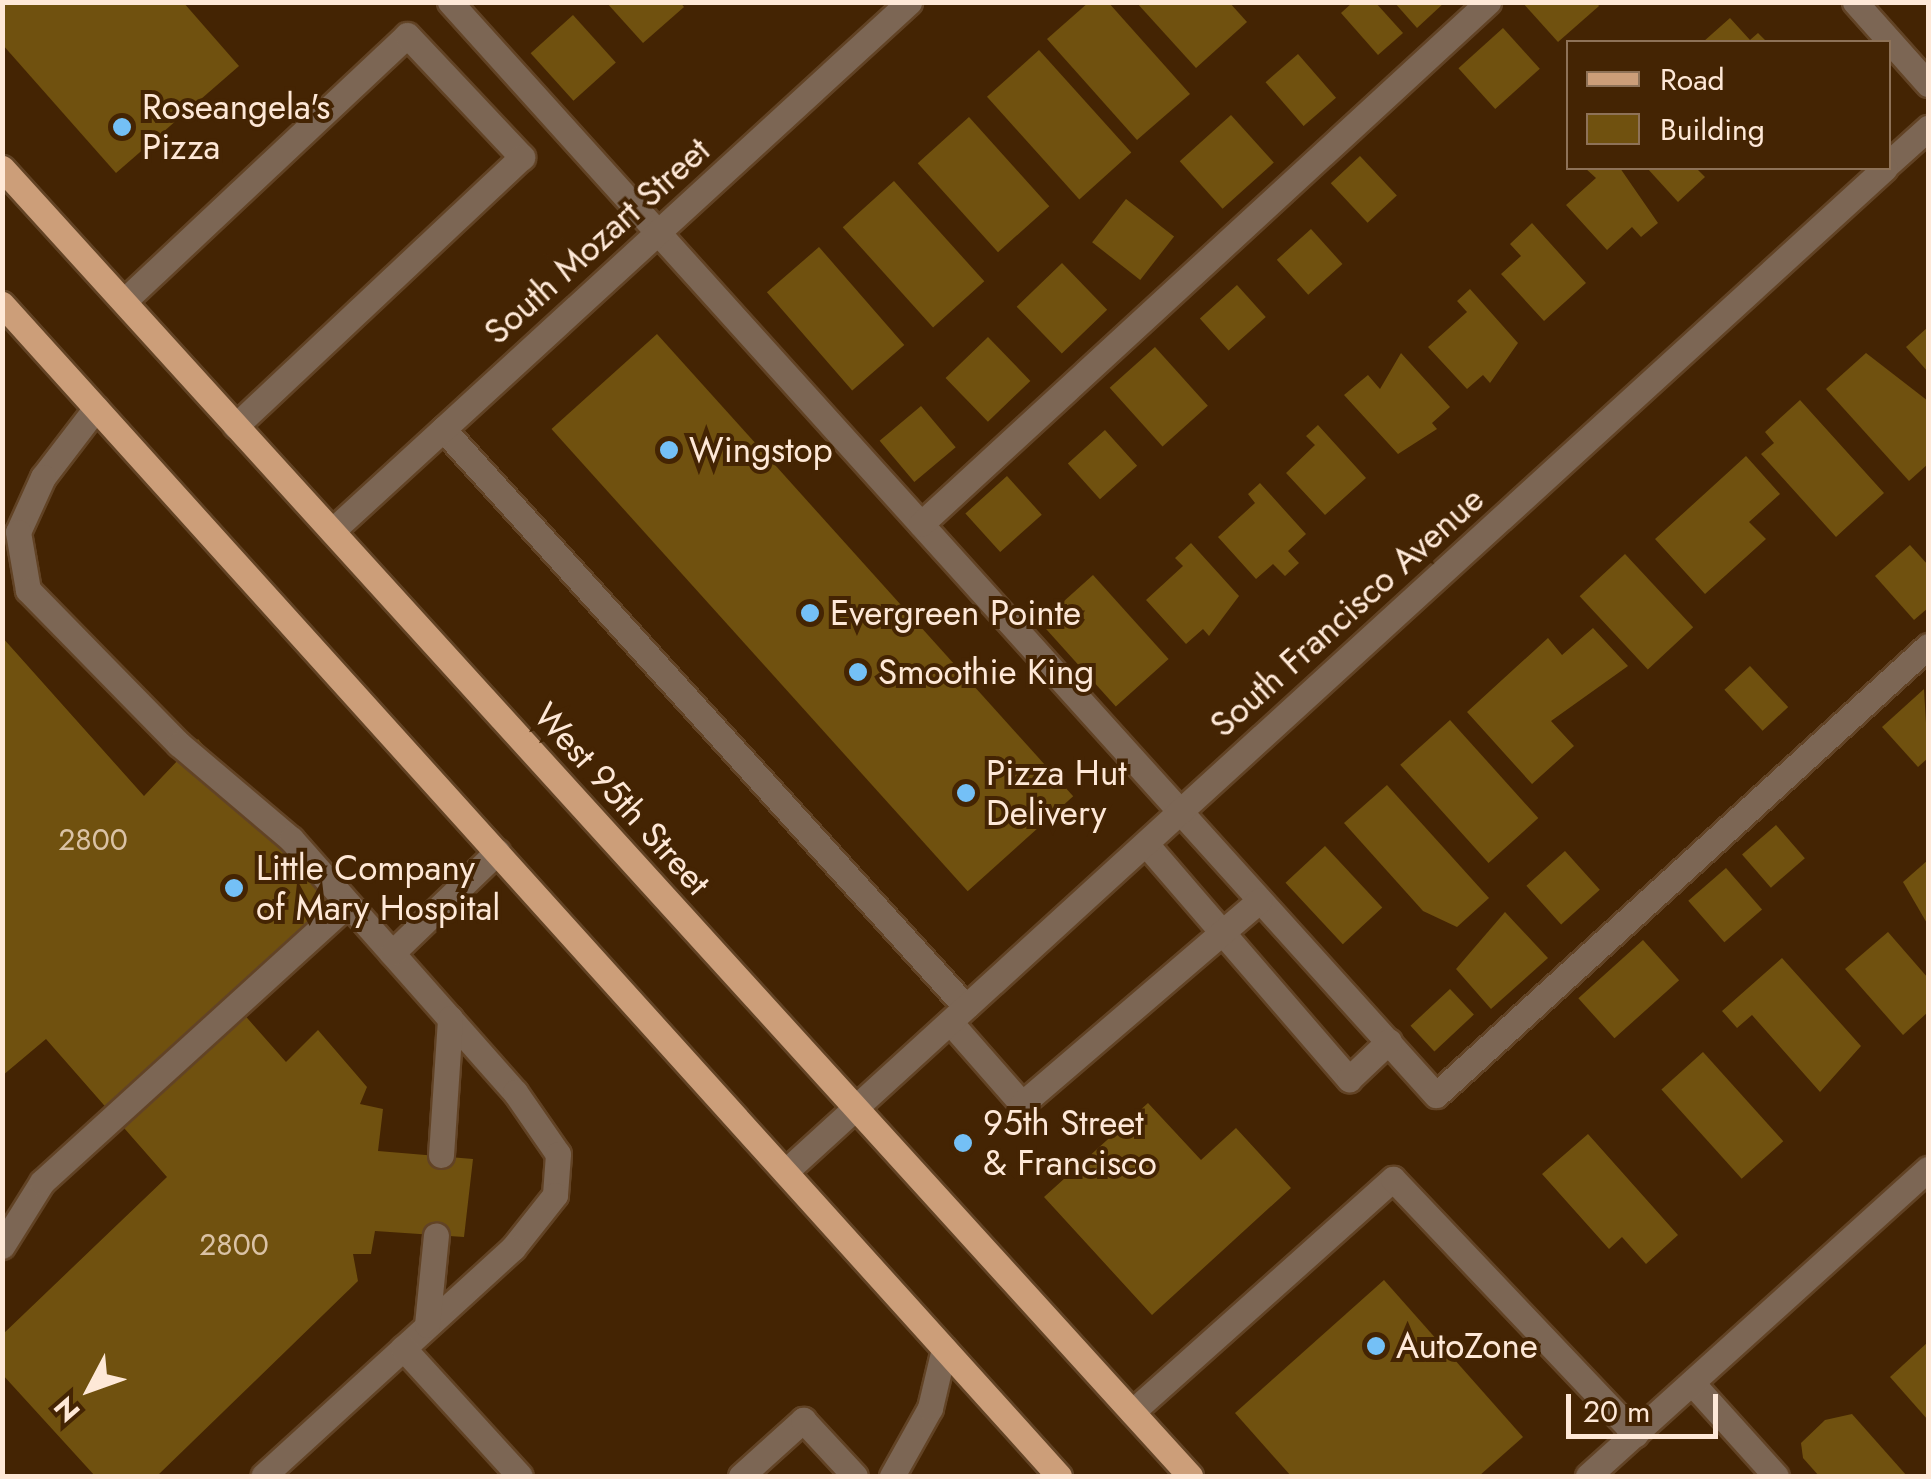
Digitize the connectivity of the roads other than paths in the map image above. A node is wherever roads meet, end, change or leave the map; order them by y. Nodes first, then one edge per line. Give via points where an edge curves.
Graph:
1 (450, 2) edge
2 (909, 2) edge
3 (1488, 2) edge
4 (1856, 2) edge
5 (1889, 40) edge
6 (1891, 42) edge
7 (1928, 84) edge
8 (1928, 128) edge
9 (1891, 162) edge
10 (2, 168) edge
11 (1883, 170) edge
12 (658, 233) junction
13 (124, 301) junction
14 (2, 304) edge
15 (96, 408) junction
16 (236, 426) junction
17 (443, 429) junction
18 (921, 524) junction
19 (332, 531) junction
20 (1928, 646) edge
21 (1180, 811) junction
22 (1146, 844) junction
23 (497, 852) junction
24 (1260, 900) junction
25 (348, 904) junction
26 (1223, 933) junction
27 (392, 953) junction
28 (958, 1014) junction
29 (450, 1018) junction
30 (1388, 1042) junction
31 (855, 1108) junction
32 (441, 1155) dead end
33 (1928, 1168) edge
34 (785, 1172) junction
35 (436, 1235) dead end
36 (2, 1246) edge
37 (428, 1326) junction
38 (403, 1348) junction
39 (944, 1349) junction
40 (1692, 1382) junction
41 (1132, 1412) junction
42 (1635, 1434) junction
43 (263, 1476) edge
44 (520, 1476) edge
45 (741, 1476) edge
46 (855, 1476) edge
47 (892, 1476) edge
48 (1059, 1476) edge
49 (1190, 1476) edge
50 (1588, 1476) edge
51 (1776, 1476) edge

1 - 12 street
2 - 12 street, South Mozart Street
3 - 18 street
4 - 5 street
6 - 7 street
8 - 9 street, South Francisco Avenue
10 - 13 main road, West 95th Street
11 - 21 street, South Francisco Avenue
12 - 17 street, South Mozart Street
12 - 18 street
13 - 16 main road, West 95th Street
13 - 16 street via 407,36 522,157
14 - 15 main road
15 - 23 main road
15 - 25 street via 43,477 18,532 28,590
16 - 19 main road, West 95th Street
17 - 19 street, South Mozart Street
17 - 28 street
18 - 21 street
19 - 31 main road, West 95th Street
20 - 30 street via 1436,1094
21 - 22 street, South Francisco Avenue
21 - 24 street
22 - 26 street
22 - 28 street, South Francisco Avenue
23 - 27 street
23 - 34 main road
24 - 26 street
24 - 30 street
25 - 27 street
25 - 36 street via 42,1182
26 - 28 street via 1022,1104
26 - 30 street via 1348,1079
27 - 29 street
28 - 31 street, South Francisco Avenue
29 - 32 street
29 - 37 street via 558,1154 554,1195 513,1248
31 - 34 street, South Francisco Avenue
31 - 41 main road, West 95th Street
33 - 40 street
34 - 39 main road
35 - 37 street
37 - 38 street
38 - 43 street
38 - 44 street
39 - 47 street via 930,1408
39 - 48 main road
40 - 42 street
40 - 51 street
41 - 42 street via 1394,1179
41 - 49 main road, West 95th Street
42 - 50 street
45 - 46 street via 803,1420

